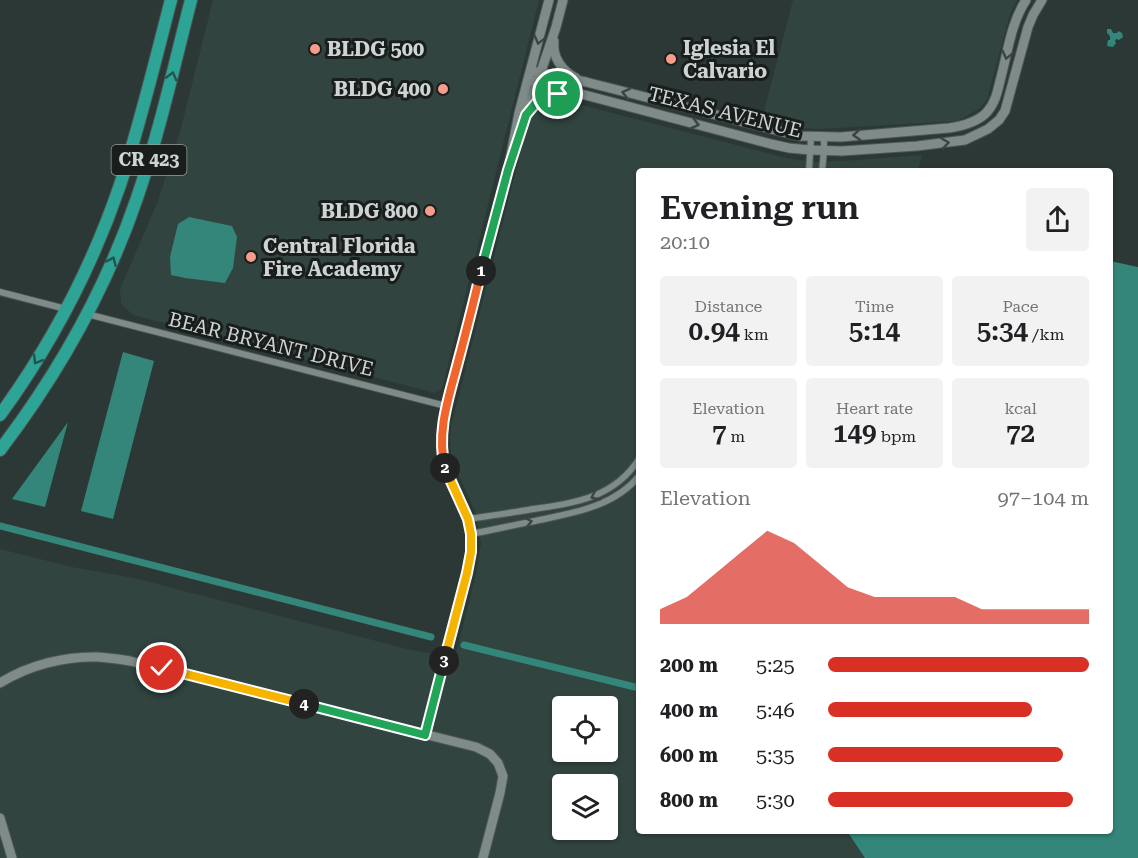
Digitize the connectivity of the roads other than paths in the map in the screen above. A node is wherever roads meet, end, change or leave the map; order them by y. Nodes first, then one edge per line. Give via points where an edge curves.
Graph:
1 (171, 0) edge
2 (191, 0) edge
3 (549, 0) edge
4 (563, 0) edge
5 (1026, 0) edge
6 (1042, 0) edge
7 (556, 27) junction
8 (1012, 32) junction
9 (1026, 36) junction
10 (534, 77) junction
11 (586, 82) junction
12 (998, 91) junction
13 (577, 93) junction
14 (1011, 95) junction
15 (526, 115) junction
16 (962, 126) junction
17 (775, 131) junction
18 (915, 131) junction
19 (811, 137) junction
20 (824, 137) junction
21 (965, 140) junction
22 (771, 144) junction
23 (917, 146) junction
24 (810, 150) junction
25 (824, 151) junction
26 (808, 168) edge
27 (822, 168) edge
28 (508, 170) junction
29 (85, 272) junction
30 (0, 292) edge
31 (66, 309) junction
32 (87, 314) junction
33 (66, 353) junction
34 (446, 406) junction
35 (0, 415) edge
36 (0, 450) edge
37 (636, 463) edge
38 (636, 479) edge
39 (468, 519) junction
40 (471, 534) junction
41 (0, 683) edge
42 (425, 735) junction
43 (0, 818) edge
44 (12, 858) edge
45 (483, 858) edge

1 - 29 highway, CR 423 via 124,173
32 -> 2 highway, CR 423 via 137,200
3 -> 10 street
4 - 7 street
5 - 8 street, TEXAS AVENUE
6 - 9 street, TEXAS AVENUE
7 - 10 street
7 - 11 street via 553,47 560,67
8 - 9 street
8 -> 12 street, TEXAS AVENUE
9 - 14 street, TEXAS AVENUE
10 - 11 street, TEXAS AVENUE
10 - 13 street, TEXAS AVENUE
10 - 15 street
10 - 28 street via 519,113
17 -> 11 street, TEXAS AVENUE
12 - 14 street
12 - 16 street, TEXAS AVENUE via 986,113
13 - 15 street via 547,96
13 -> 22 street, TEXAS AVENUE
14 - 21 street, TEXAS AVENUE via 999,120
15 - 28 street
16 - 18 street, TEXAS AVENUE
16 - 21 street
17 - 19 street, TEXAS AVENUE
17 - 22 street
18 -> 20 street, TEXAS AVENUE
18 - 23 street
19 - 20 street, TEXAS AVENUE
19 - 24 street
20 - 25 street
23 -> 21 street, TEXAS AVENUE
22 - 24 street, TEXAS AVENUE
23 - 25 street, TEXAS AVENUE
24 - 25 street, TEXAS AVENUE
24 - 26 street
25 - 27 street
28 - 34 street
29 - 31 highway, CR 423
29 - 32 highway via 83,294
30 - 31 street
31 - 33 highway via 70,330
31 -> 35 highway, CR 423
32 - 33 highway, CR 423
32 - 34 street, BEAR BRYANT DRIVE
33 - 36 highway, CR 423
34 - 39 street via 441,431 444,466
37 -> 39 street via 604,492 583,501
40 -> 38 street via 588,509 607,501
39 - 40 street
40 - 42 street via 467,573
41 - 42 street via 35,666 66,659 130,661
42 - 45 street via 476,747 498,763 503,776
43 - 44 street

